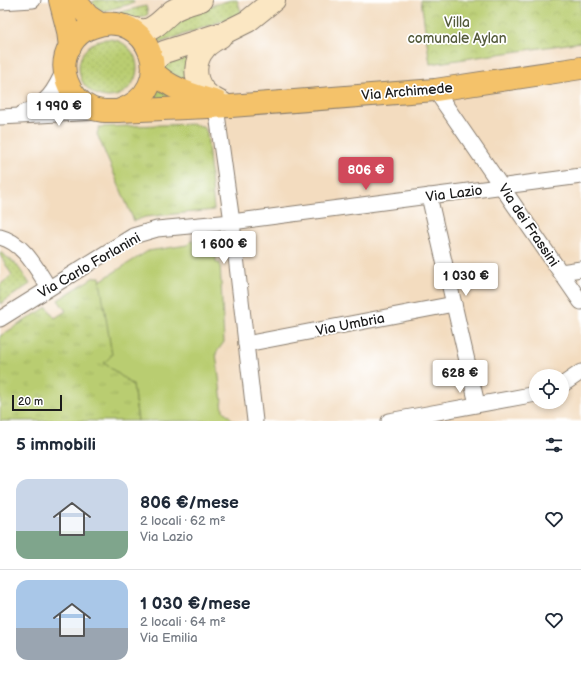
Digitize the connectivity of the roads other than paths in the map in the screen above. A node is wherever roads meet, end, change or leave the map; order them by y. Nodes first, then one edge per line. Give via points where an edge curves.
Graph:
1 (33, 0) edge
2 (60, 0) edge
3 (75, 0) edge
4 (201, 0) edge
5 (274, 0) edge
6 (0, 2) edge
7 (100, 24) junction
8 (125, 26) junction
9 (226, 32) junction
10 (70, 47) junction
11 (64, 68) junction
12 (153, 68) junction
13 (581, 68) edge
14 (435, 90) junction
15 (223, 105) junction
16 (111, 111) junction
17 (6, 117) edge
18 (581, 176) edge
19 (503, 187) junction
20 (429, 196) junction
21 (232, 222) junction
22 (0, 237) edge
23 (581, 269) edge
24 (561, 272) junction
25 (49, 288) junction
26 (581, 302) edge
27 (454, 304) junction
28 (0, 319) edge
29 (246, 344) junction
30 (581, 372) edge
31 (569, 380) edge
32 (529, 395) edge
33 (477, 404) junction
34 (398, 420) edge
35 (255, 421) edge

1 - 6 street
2 - 10 main road
3 - 7 main road via 88,16
4 - 8 street via 174,10 146,30
5 - 9 street via 248,21
7 - 8 main road
7 - 10 main road via 87,29
8 - 12 main road via 145,42 151,53
9 - 12 street via 164,52 156,59
9 - 15 street via 206,46 200,54 196,72 204,92
10 - 11 main road
11 - 16 main road via 72,92 81,102 91,108
11 - 17 street via 53,92 43,103 31,110
12 - 15 main road via 166,83
12 - 16 main road via 151,82 138,101 129,107
13 - 14 main road, Via Archimede
14 - 15 main road, Via Archimede
14 - 19 street, Via dei Frassini
15 - 16 main road, Via Archimede
15 - 21 street
16 - 17 street
18 - 19 street, Via Lazio
19 - 20 street, Via Lazio
19 - 24 street, Via dei Frassini
20 - 21 street, Via Lazio
20 - 27 street
21 - 25 street, Via Carlo Forlanini via 157,229 133,236
21 - 29 street
22 - 25 street via 18,246 31,259
23 - 24 street
24 - 26 street, Via dei Frassini
25 - 28 street, Via Carlo Forlanini
27 - 29 street, Via Umbria
27 - 33 street
29 - 35 street
30 - 31 street
32 - 33 street
33 - 34 street

